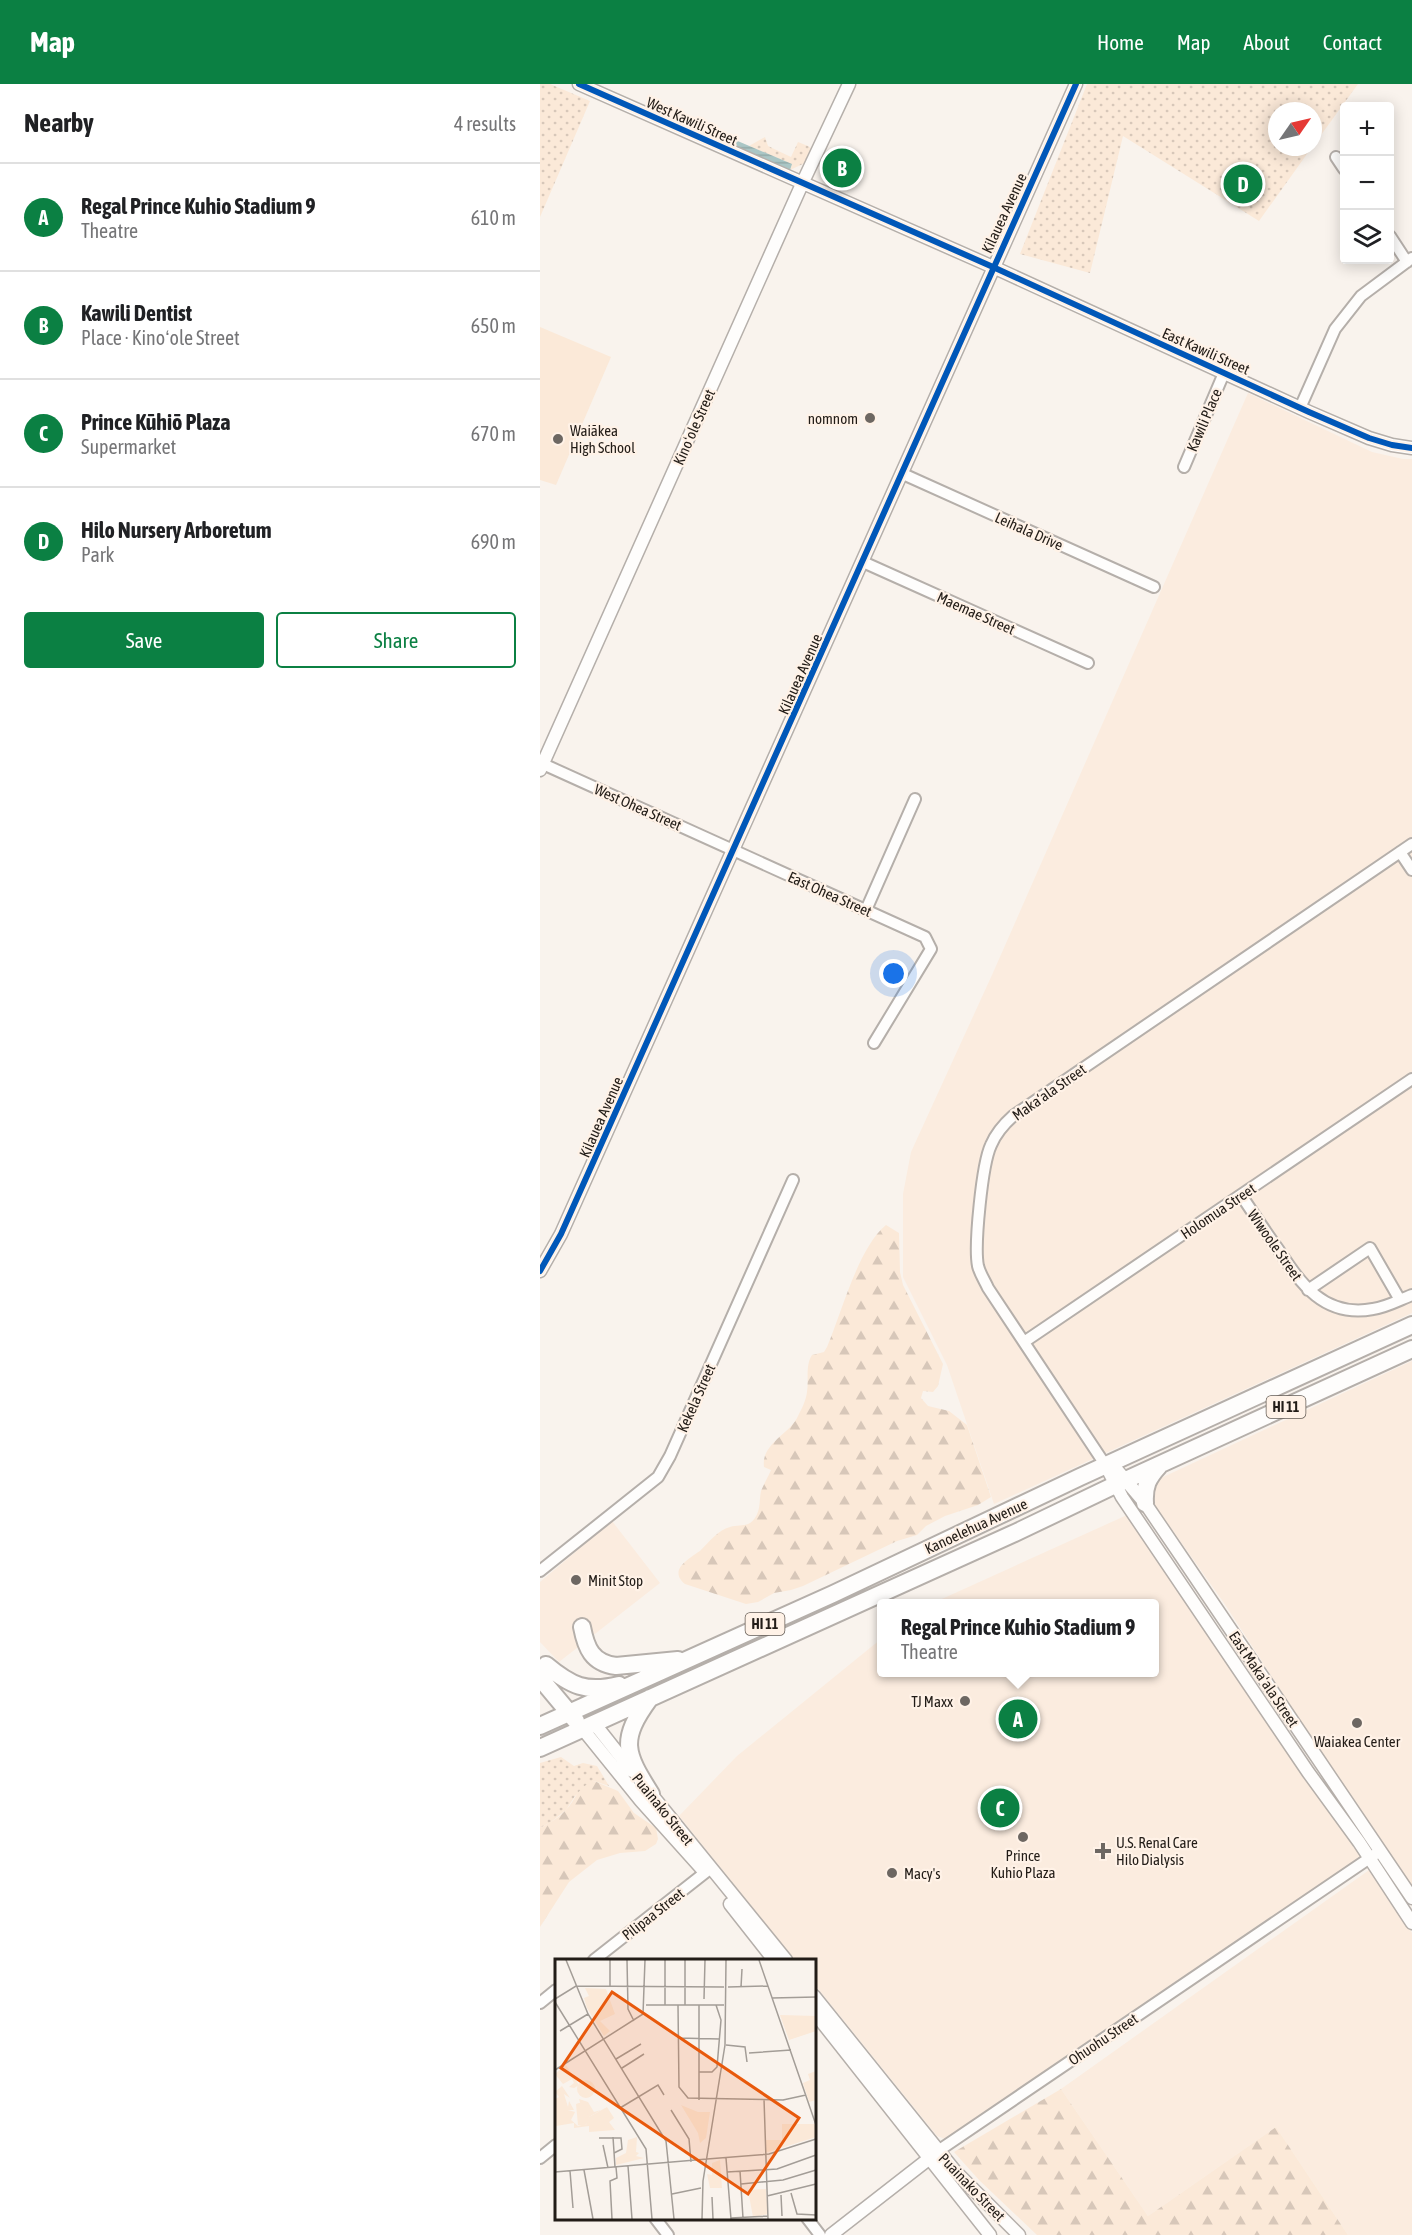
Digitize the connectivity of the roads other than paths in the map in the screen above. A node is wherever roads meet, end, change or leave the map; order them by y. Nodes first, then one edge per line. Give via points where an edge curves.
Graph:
1 (579, 84) edge
2 (849, 84) edge
3 (1076, 84) edge
4 (1336, 157) dead end
5 (1340, 163) edge
6 (802, 184) junction
7 (1394, 242) edge
8 (1409, 260) edge
9 (993, 267) junction
10 (1224, 372) junction
11 (1300, 408) junction
12 (1412, 448) edge
13 (1184, 467) dead end
14 (903, 474) junction
15 (863, 562) junction
16 (1154, 587) dead end
17 (1088, 663) dead end
18 (542, 767) edge
19 (915, 799) dead end
20 (1412, 844) edge
21 (734, 851) junction
22 (1400, 852) junction
23 (1412, 870) edge
24 (866, 910) junction
25 (874, 1043) dead end
26 (1412, 1079) edge
27 (793, 1180) dead end
28 (1241, 1195) junction
29 (540, 1271) edge
30 (1308, 1290) junction
31 (1412, 1294) edge
32 (1400, 1300) junction
33 (1412, 1325) edge
34 (1024, 1342) junction
35 (1412, 1349) edge
36 (1108, 1464) junction
37 (1160, 1465) junction
38 (1120, 1482) junction
39 (1145, 1503) junction
40 (540, 1571) edge
41 (582, 1627) dead end
42 (691, 1659) junction
43 (542, 1667) edge
44 (657, 1675) junction
45 (651, 1697) junction
46 (576, 1711) junction
47 (540, 1726) edge
48 (588, 1726) junction
49 (540, 1748) edge
50 (651, 1794) junction
51 (1375, 1854) junction
52 (708, 1870) junction
53 (1412, 1898) edge
54 (1412, 1923) edge
55 (600, 1959) edge
56 (773, 1959) edge
57 (785, 1959) edge
58 (555, 1991) edge
59 (816, 1999) edge
60 (540, 2003) edge
61 (816, 2014) edge
62 (555, 2146) edge
63 (934, 2154) junction
64 (540, 2158) edge
65 (657, 2220) edge
66 (809, 2220) edge
67 (668, 2235) edge
68 (820, 2235) edge
69 (831, 2235) edge
70 (990, 2235) edge
71 (1019, 2235) edge

1 - 6 street, West Kawili Street
2 - 6 street, Kinoʻole Street
3 - 9 street, Kilauea Avenue
4 - 5 street
6 - 9 street, West Kawili Street
6 - 18 street, Kinoʻole Street
7 - 8 street
8 - 11 street via 1361,296 1335,329
9 - 10 street, East Kawili Street
9 - 14 street, Kilauea Avenue
10 - 11 street, East Kawili Street
10 - 13 street, Kawili Place
11 - 12 street, East Kawili Street via 1369,438
14 - 15 street, Kilauea Avenue
14 - 16 street, Leihala Drive
15 - 17 street, Maemae Street
15 - 21 street, Kilauea Avenue
18 - 21 street, West Ohea Street
19 - 24 street
20 - 22 street, Maka‘ala Street
21 - 24 street, East Ohea Street
21 - 29 street, Kilauea Avenue via 561,1234
22 - 23 street
22 - 34 street, Maka‘ala Street via 1000,1127 990,1146 984,1173 976,1247 978,1268
24 - 25 street, East Ohea Street via 926,937 931,950
26 - 28 street, Holomua Street
27 - 40 street, Kekela Street via 658,1477
28 - 30 street, Wiwoole Street
28 - 34 street, Holomua Street
30 - 32 street, Wiwoole Street via 1331,1305 1357,1310 1375,1309
30 - 32 street via 1370,1248
31 - 32 street, Wiwoole Street
33 - 36 highway, Kanoelehua Avenue / HI 11
34 - 36 street, Maka‘ala Street
35 - 37 highway, Kanoelehua Avenue / HI 11
36 - 38 street, East Makaʻala Street
36 - 42 highway, Kanoelehua Avenue / HI 11
37 - 38 highway, Kanoelehua Avenue / HI 11
37 - 39 highway via 1146,1483
38 - 39 street, East Makaʻala Street
38 - 45 highway, Kanoelehua Avenue / HI 11
38 - 51 street, East Makaʻala Street via 1163,1558 1308,1772
39 - 51 street, East Makaʻala Street
41 - 42 highway via 587,1648 606,1664
42 - 44 highway, Kanoelehua Avenue / HI 11
43 - 44 highway via 588,1689
43 - 46 highway, Puainako Street
44 - 46 highway, Kanoelehua Avenue / HI 11
45 - 48 highway, Kanoelehua Avenue / HI 11
45 - 50 highway via 633,1726 628,1746 633,1766
46 - 47 highway, Kanoelehua Avenue / HI 11
46 - 48 highway, Puainako Street
48 - 49 highway, Kanoelehua Avenue / HI 11
48 - 50 street, Puainako Street
48 - 52 street, Puainako Street via 641,1801
50 - 52 street, Puainako Street
51 - 53 street, East Makaʻala Street
51 - 54 street, East Makaʻala Street
51 - 63 street, Ohuohu Street
52 - 55 street, Pilipaa Street
52 - 56 street, Puainako Street
52 - 57 street, Puainako Street
58 - 60 street
59 - 63 street, Puainako Street
61 - 63 street, Puainako Street
62 - 64 street
63 - 69 street, Ohuohu Street
63 - 70 street, Puainako Street
63 - 71 street, Puainako Street
65 - 67 street
66 - 68 street

